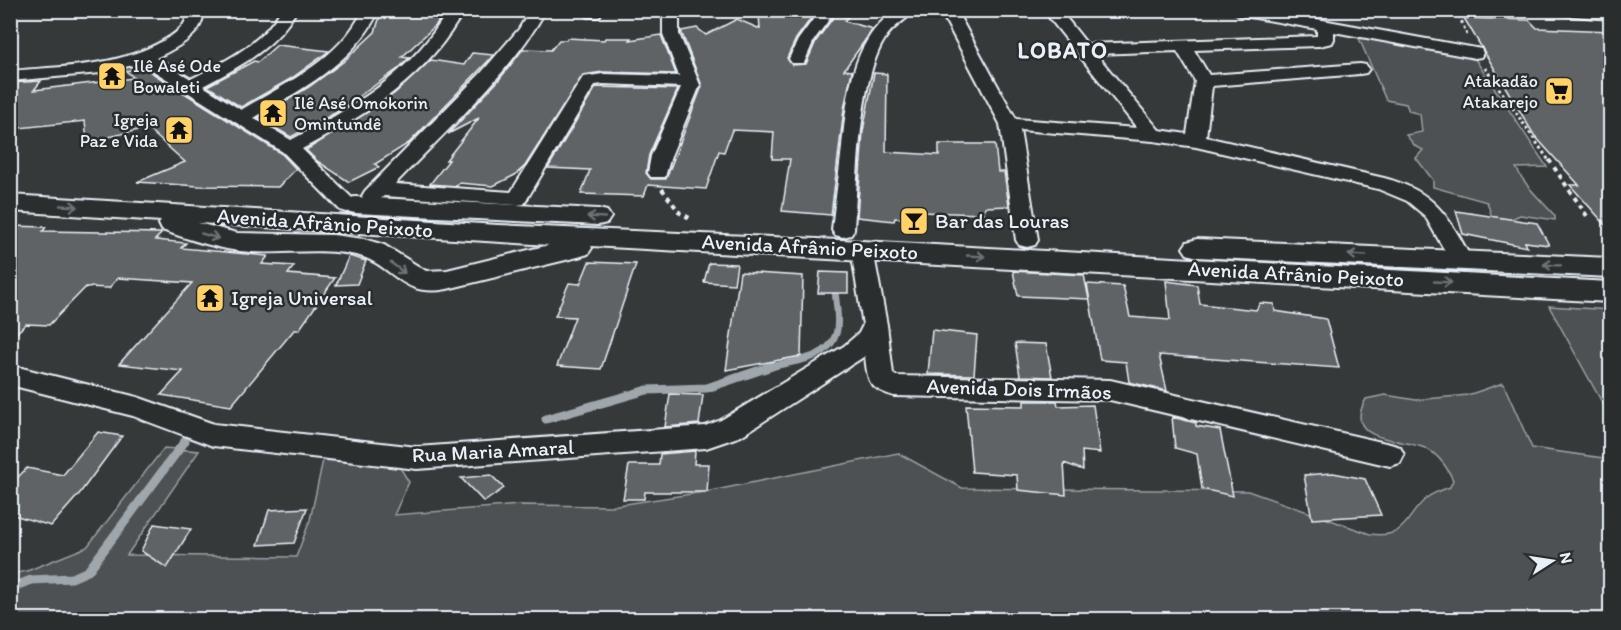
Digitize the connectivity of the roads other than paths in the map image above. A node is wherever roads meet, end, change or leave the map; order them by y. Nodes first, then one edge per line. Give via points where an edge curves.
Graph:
1 (195, 10) edge
2 (289, 10) edge
3 (371, 10) edge
4 (456, 10) edge
5 (538, 10) edge
6 (671, 10) edge
7 (828, 10) edge
8 (907, 10) edge
9 (948, 10) edge
10 (1051, 10) edge
11 (1239, 10) edge
12 (1562, 10) edge
13 (1611, 14) edge
14 (1325, 27) junction
15 (1184, 48) junction
16 (1085, 49) junction
17 (1475, 53) road end
18 (145, 58) junction
19 (798, 59) dead end
20 (1360, 69) dead end
21 (10, 75) edge
22 (1204, 81) junction
23 (691, 82) junction
24 (192, 85) junction
25 (242, 117) junction
26 (1009, 124) junction
27 (1153, 135) junction
28 (1196, 141) junction
29 (290, 148) junction
30 (658, 173) road end
31 (10, 184) edge
32 (362, 200) junction
33 (10, 203) edge
34 (135, 210) junction
35 (494, 223) junction
36 (647, 239) junction
37 (853, 240) junction
38 (1027, 240) junction
39 (1461, 260) junction
40 (1611, 268) edge
41 (472, 272) junction
42 (1611, 292) edge
43 (875, 325) junction
44 (10, 375) edge
45 (1390, 455) dead end

1 - 18 street via 189,30
2 - 24 street via 277,31 256,48
3 - 25 street via 363,27 340,53
4 - 29 street via 446,30 398,81 345,119
5 - 32 street via 526,31 487,77
6 - 23 street via 671,34
7 - 19 street via 806,40
8 - 37 street, Avenida Dois Irmãos via 890,21 873,42 858,83
9 - 26 street
10 - 16 street
11 - 14 street
12 - 13 street
14 - 15 street via 1326,39 1319,41
14 - 17 street
15 - 16 street
15 - 22 street
16 - 27 street
18 - 21 street via 92,68
18 - 24 street
20 - 22 street
22 - 28 street
23 - 30 street
23 - 32 street via 589,81 517,199
24 - 25 street
25 - 29 street
26 - 27 street
26 - 38 street
27 - 28 street
28 - 39 street via 1384,184 1412,194 1432,208
29 - 32 street
31 - 32 main road, Avenida Afrânio Peixoto
32 - 35 main road, Avenida Afrânio Peixoto
33 -> 34 main road, Avenida Afrânio Peixoto
34 - 35 main road, Avenida Afrânio Peixoto
34 -> 41 main road via 221,240 367,249 427,282
35 - 36 main road, Avenida Afrânio Peixoto
37 -> 35 main road, Avenida Afrânio Peixoto via 701,223
35 - 41 main road via 498,250
36 - 37 main road, Avenida Afrânio Peixoto
36 - 41 main road via 576,248
37 - 38 main road, Avenida Afrânio Peixoto
37 -> 42 main road, Avenida Afrânio Peixoto
37 - 43 street, Avenida Dois Irmãos
39 -> 38 main road, Avenida Afrânio Peixoto
40 -> 39 main road, Avenida Afrânio Peixoto
43 - 44 street, Rua Maria Amaral via 868,339 853,352 731,428 706,437 417,458 213,435 136,407
43 - 45 street, Avenida Dois Irmãos via 880,377 894,386 1110,390

